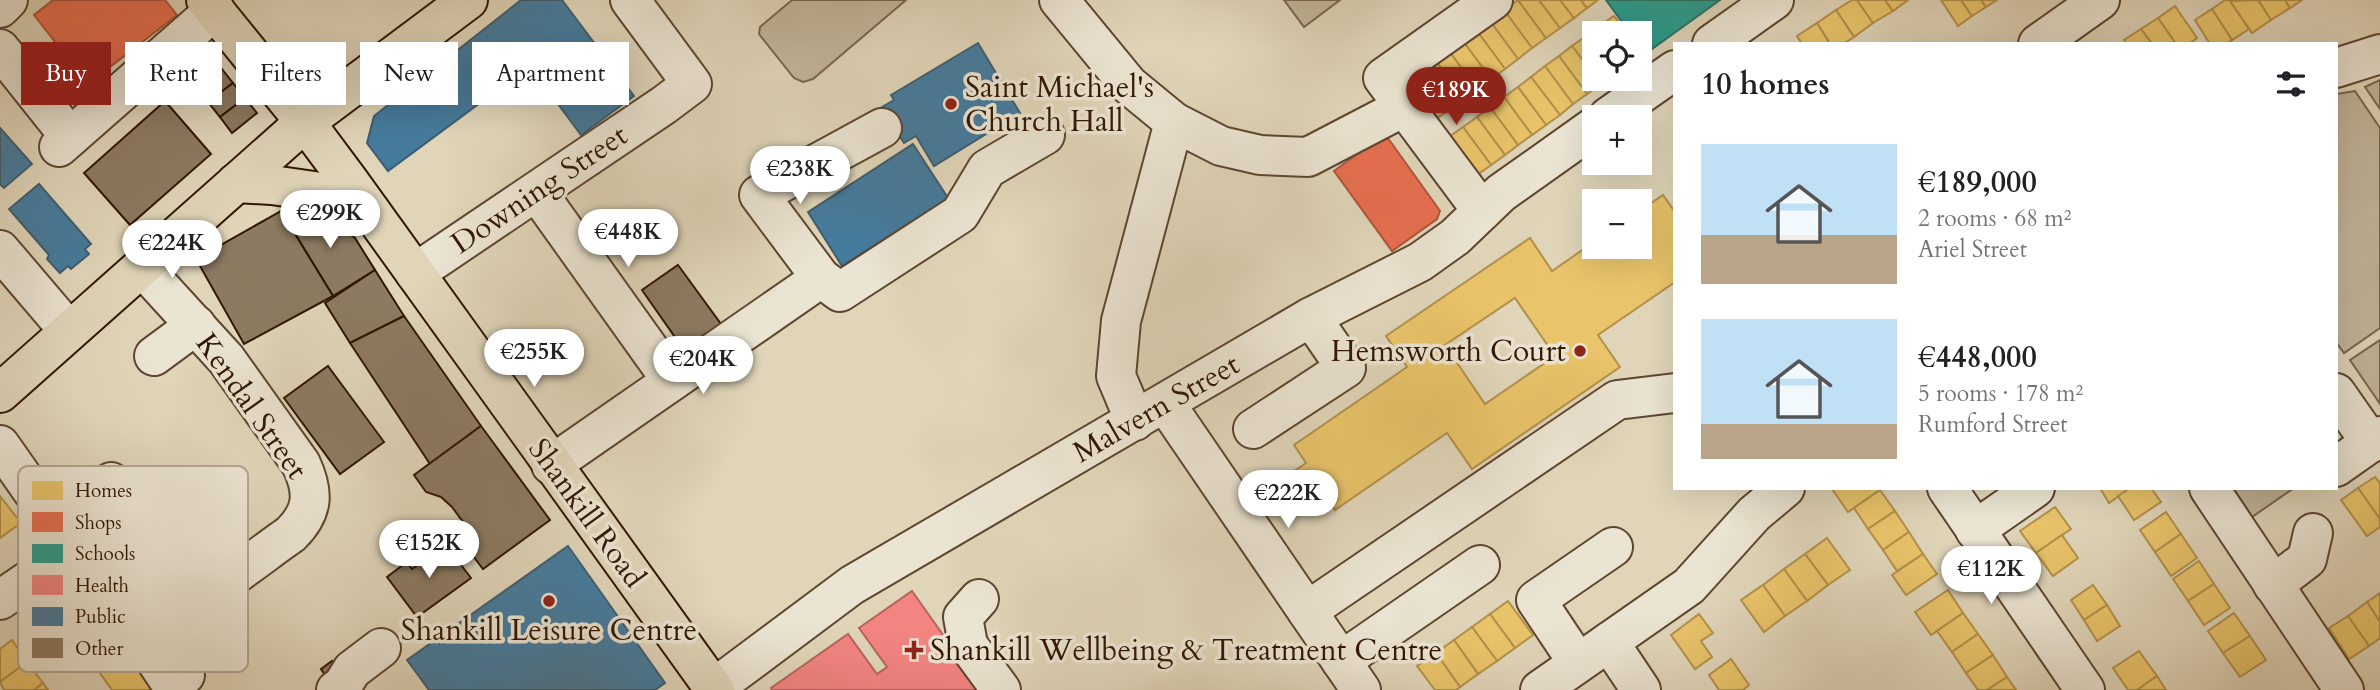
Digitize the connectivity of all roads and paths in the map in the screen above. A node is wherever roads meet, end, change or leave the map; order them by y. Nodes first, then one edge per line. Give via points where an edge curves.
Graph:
1 (8, 0) edge
2 (468, 0) edge
3 (630, 0) edge
4 (1059, 0) edge
5 (1493, 0) edge
6 (1774, 0) edge
7 (2100, 0) edge
8 (210, 5) edge
9 (0, 8) edge
10 (1715, 42) edge
11 (2041, 42) edge
12 (0, 49) edge
13 (2380, 54) edge
14 (2338, 67) edge
15 (1672, 79) edge
16 (1394, 93) junction
17 (1628, 105) edge
18 (304, 121) junction
19 (1174, 122) junction
20 (882, 128) dead end
21 (1045, 135) dead end
22 (1582, 136) edge
23 (236, 183) junction
24 (537, 192) junction
25 (1482, 211) junction
26 (371, 212) junction
27 (0, 250) edge
28 (142, 267) junction
29 (415, 273) junction
30 (821, 278) junction
31 (1311, 317) junction
32 (196, 325) junction
33 (69, 331) junction
34 (154, 356) dead end
35 (672, 381) junction
36 (0, 393) edge
37 (1673, 393) edge
38 (2338, 395) edge
39 (1150, 412) junction
40 (1253, 429) dead end
41 (2375, 440) edge
42 (0, 445) edge
43 (551, 465) junction
44 (2338, 466) edge
45 (18, 471) edge
46 (1783, 490) edge
47 (1948, 490) edge
48 (2032, 490) edge
49 (2210, 490) edge
50 (1975, 530) junction
51 (2313, 533) dead end
52 (1613, 547) dead end
53 (1480, 565) dead end
54 (248, 569) edge
55 (18, 582) edge
56 (2273, 585) junction
57 (979, 599) dead end
58 (0, 600) edge
59 (1307, 611) junction
60 (1609, 642) junction
61 (385, 652) dead end
62 (1578, 663) junction
63 (163, 672) edge
64 (185, 675) dead end
65 (1351, 675) edge
66 (339, 688) edge
67 (715, 689) edge
68 (1001, 690) edge
69 (1540, 690) edge
70 (1641, 690) edge
71 (2085, 690) edge
72 (2344, 690) edge

1 - 9 street
2 - 18 main road
3 - 24 street, Downing Street via 692,84
4 - 19 street via 1122,89
5 - 16 street
6 - 10 street
7 - 11 street
8 - 12 street via 65,142
8 - 18 main road, Shankill Road
13 - 14 street
15 - 17 street
16 - 19 street via 1308,157 1260,155 1221,146
16 - 25 street
18 - 23 main road
18 - 26 main road, Shankill Road
19 - 39 street via 1121,321 1116,376
20 - 30 street via 759,195
21 - 30 street via 987,169 960,214 853,285 840,292
22 - 25 street, Malvern Street
23 - 26 main road via 314,191
23 - 28 main road
24 - 29 street, Downing Street
24 - 35 street
25 - 31 street, Malvern Street via 1420,262
26 - 29 main road, Shankill Road
27 - 33 street
28 - 32 street, Kendal Street
28 - 33 main road
29 - 43 main road, Shankill Road
30 - 35 street
31 - 39 street, Malvern Street
31 - 40 street via 1346,368
32 - 34 street
32 - 54 street, Kendal Street via 226,359 308,480 311,498 296,540
33 - 36 main road
35 - 43 street
37 - 59 street via 1616,400
38 - 41 street
39 - 59 street
39 - 67 street, Malvern Street via 852,585
41 - 44 street
42 - 45 street
43 - 67 main road, Shankill Road
46 - 60 street via 1754,514 1689,586
47 - 50 street
48 - 50 street
49 - 56 street
50 - 71 street
51 - 56 street via 2306,559
52 - 62 street via 1536,600
53 - 65 street
55 - 58 street
56 - 72 street
57 - 68 street via 963,617 968,645
59 - 65 street
60 - 62 street
60 - 70 street
61 - 66 street via 352,670
62 - 69 street
63 - 64 street via 172,685

